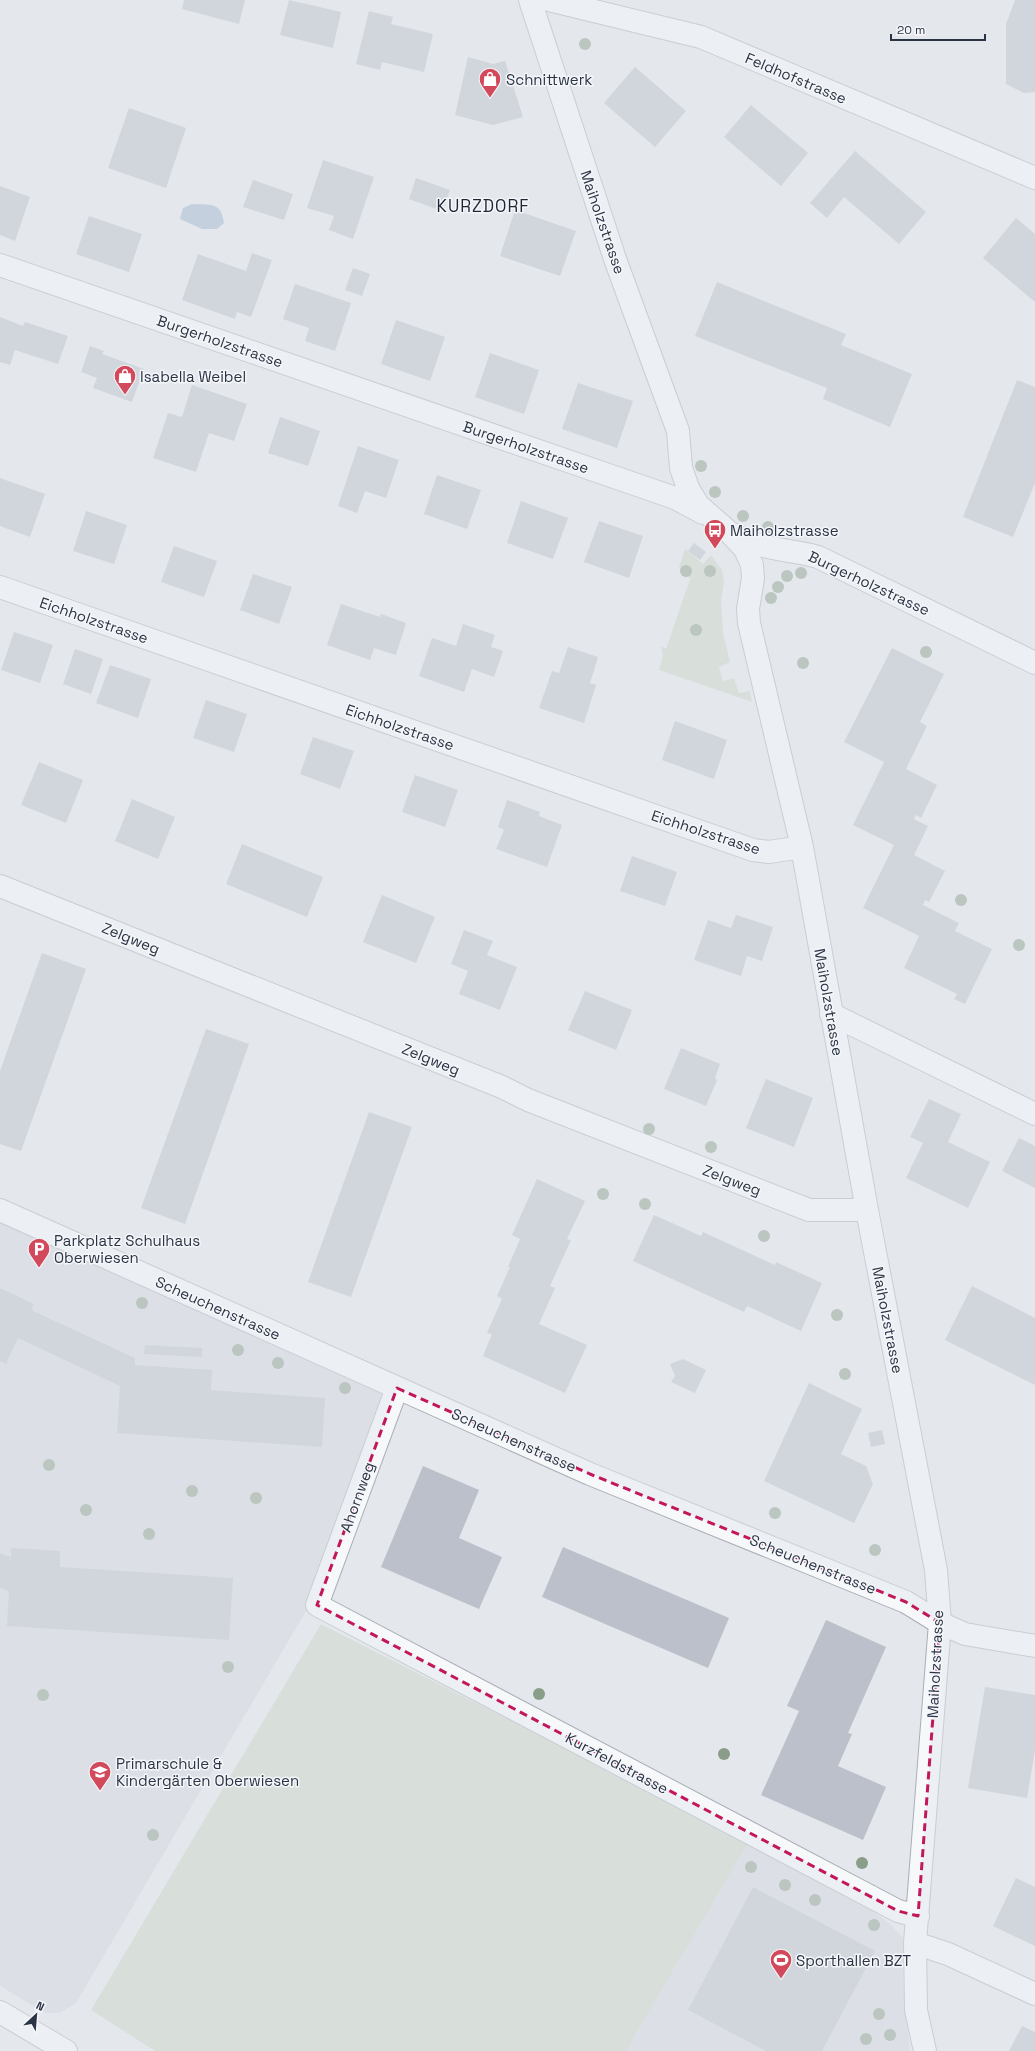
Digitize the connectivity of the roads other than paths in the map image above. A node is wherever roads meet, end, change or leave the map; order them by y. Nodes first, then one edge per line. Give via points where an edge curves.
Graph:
1 (530, 0) edge
2 (549, 0) edge
3 (1035, 178) edge
4 (0, 265) edge
5 (729, 532) junction
6 (0, 587) edge
7 (1035, 663) edge
8 (802, 846) junction
9 (0, 886) edge
10 (832, 1014) junction
11 (1035, 1114) edge
12 (0, 1210) edge
13 (867, 1210) junction
14 (397, 1388) junction
15 (318, 1605) joint
16 (940, 1623) junction
17 (1035, 1646) edge
18 (918, 1916) junction
19 (915, 1943) junction
20 (1035, 1994) edge
21 (0, 2012) edge
22 (66, 2051) edge
23 (925, 2051) edge

1 - 5 street, Maiholzstrasse via 615,259 678,431 681,468 688,488 698,505
2 - 3 street, Feldhofstrasse via 701,37
4 - 5 street, Burgerholzstrasse via 675,498
5 - 7 street, Burgerholzstrasse via 758,546 818,557
5 - 8 street, Maiholzstrasse via 745,549 752,565 749,623
6 - 8 street, Eichholzstrasse via 753,850 769,852
8 - 10 street, Maiholzstrasse
9 - 13 street, Zelgweg via 502,1087 528,1100 809,1210
10 - 11 street
10 - 13 street, Maiholzstrasse
12 - 14 street, Scheuchenstrasse
13 - 16 street, Maiholzstrasse via 936,1570
14 - 15 street, Ahornweg
14 - 16 street, Scheuchenstrasse via 590,1474 906,1602
15 - 18 street, Kurzfeldstrasse via 898,1911
16 - 17 street, Scheuchenstrasse via 965,1634
16 - 18 street, Maiholzstrasse
18 - 19 street, Maiholzstrasse
19 - 20 street via 948,1954
19 - 23 street, Maiholzstrasse via 916,2010
21 - 22 street

